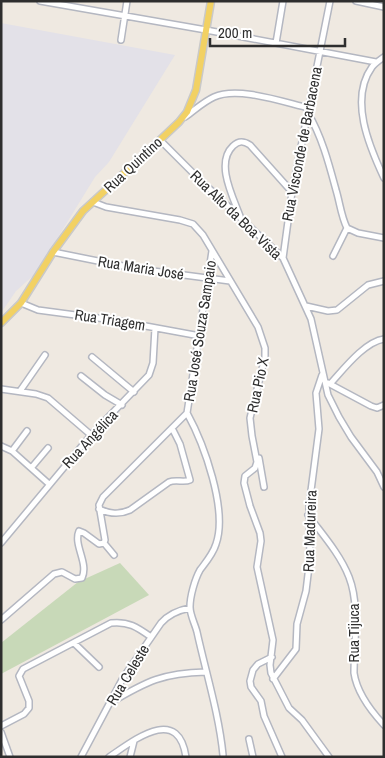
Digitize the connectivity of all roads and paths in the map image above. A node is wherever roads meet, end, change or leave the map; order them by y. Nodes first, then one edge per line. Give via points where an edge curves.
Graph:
1 (40, 1) edge
2 (127, 1) edge
3 (211, 1) edge
4 (283, 1) edge
5 (330, 1) edge
6 (356, 1) edge
7 (384, 7) edge
8 (125, 16) junction
9 (206, 30) junction
10 (121, 40) dead end
11 (276, 43) junction
12 (320, 51) junction
13 (384, 57) edge
14 (376, 62) junction
15 (309, 110) junction
16 (179, 122) junction
17 (160, 140) junction
18 (384, 178) edge
19 (292, 192) junction
20 (93, 202) junction
21 (241, 218) junction
22 (347, 228) junction
23 (384, 238) edge
24 (212, 250) junction
25 (53, 252) junction
26 (333, 256) dead end
27 (283, 258) junction
28 (208, 278) junction
29 (230, 281) junction
30 (384, 281) edge
31 (21, 303) junction
32 (306, 306) junction
33 (2, 322) edge
34 (155, 328) junction
35 (200, 336) junction
36 (384, 340) edge
37 (45, 355) dead end
38 (92, 357) dead end
39 (322, 375) junction
40 (81, 376) dead end
41 (327, 382) junction
42 (1, 389) edge
43 (20, 391) junction
44 (134, 392) junction
45 (122, 405) junction
46 (384, 406) edge
47 (186, 413) junction
48 (172, 428) junction
49 (27, 431) dead end
50 (92, 435) junction
51 (1, 446) edge
52 (48, 448) dead end
53 (12, 452) junction
54 (255, 452) junction
55 (32, 467) junction
56 (49, 484) junction
57 (264, 487) dead end
58 (384, 487) edge
59 (99, 509) junction
60 (308, 515) junction
61 (1, 542) edge
62 (104, 543) junction
63 (114, 555) dead end
64 (190, 608) junction
65 (1, 620) edge
66 (151, 637) junction
67 (74, 644) junction
68 (272, 657) junction
69 (99, 667) dead end
70 (206, 672) junction
71 (273, 679) junction
72 (110, 703) junction
73 (384, 725) edge
74 (1, 726) edge
75 (1, 732) edge
76 (250, 739) dead end
77 (134, 740) junction
78 (223, 756) dead end
79 (10, 757) edge
80 (81, 757) edge
81 (109, 757) edge
82 (130, 757) edge
83 (186, 757) edge
84 (253, 757) edge
85 (282, 757) edge
86 (329, 757) edge

1 - 8 street
2 - 8 street
3 - 9 main road
4 - 11 street
5 - 12 street, Rua Visconde de Barbacena
6 - 7 street
8 - 9 street
8 - 10 street
9 - 11 street
9 - 16 main road via 196,90
11 - 12 street
12 - 14 street
12 - 15 street, Rua Visconde de Barbacena
13 - 14 street
14 - 18 street via 366,79 362,104 366,132
15 - 16 street, Rua Quintino via 251,95 223,94 202,103
15 - 19 street, Rua Visconde de Barbacena
15 - 22 street via 322,141
16 - 17 main road, Rua Quintino
17 - 20 main road, Rua Quintino
17 - 21 street, Rua Alto da Boa Vista
19 - 21 street via 250,145 240,141 228,152 226,170
19 - 27 street, Rua Visconde de Barbacena
20 - 24 street, Rua Pio X via 187,222 198,229
20 - 25 main road, Rua Quintino via 72,224
21 - 27 street, Rua Alto da Boa Vista
22 - 23 street
22 - 26 street
24 - 28 street, Rua José Souza Sampaio
24 - 29 street, Rua Pio X
25 - 28 street, Rua Maria José via 138,269
25 - 31 main road, Rua Quintino
27 - 32 street, Rua Alto da Boa Vista
28 - 29 street, Rua Maria José
28 - 35 street, Rua José Souza Sampaio
29 - 54 street, Rua Pio X via 258,327 265,348 251,409 250,427
30 - 32 street via 368,285 337,310
31 - 33 main road, Rua Quintino
31 - 34 street, Rua Triagem via 38,310
32 - 39 street, Rua Alto da Boa Vista
34 - 35 street, Rua Triagem
34 - 44 street, Rua Angélica via 152,370
35 - 47 street, Rua José Souza Sampaio
36 - 41 street via 372,343
37 - 43 street
38 - 44 street
39 - 41 street, Rua Alto da Boa Vista
39 - 60 street, Rua Madureira via 316,393 318,440
40 - 45 street
41 - 46 street via 371,406
41 - 58 street, Rua Alto da Boa Vista via 328,395 339,417 378,472
42 - 43 street
43 - 50 street via 48,398
44 - 45 street, Rua Angélica
45 - 50 street, Rua Angélica
47 - 48 street
47 - 64 street, Rua José Souza Sampaio via 202,444 219,518 216,544 196,578
48 - 59 street via 103,497
48 - 59 street via 190,480 169,482 124,513
49 - 53 street
50 - 56 street, Rua Angélica
51 - 53 street
52 - 55 street
53 - 55 street
54 - 57 street, Rua Pio X
54 - 68 street via 256,466 246,474 244,481 260,533 257,567 273,640
55 - 56 street
56 - 61 street, Rua Angélica
59 - 62 street
60 - 71 street, Rua Madureira via 309,575 297,624 296,649
60 - 73 street, Rua Tijuca via 348,575 355,603 355,682 367,705
62 - 63 street
62 - 65 street via 99,544 79,531 84,570 82,578 76,579 62,572 54,574
64 - 66 street, Rua Celeste via 166,617
64 - 70 street, Rua José Souza Sampaio
66 - 67 street via 137,627 121,622 111,623
66 - 72 street, Rua Celeste
67 - 69 street
67 - 74 street via 23,669 20,681 30,704 27,712
68 - 71 street
68 - 85 street via 258,664 250,681
70 - 72 street via 163,676
70 - 78 street, Rua José Souza Sampaio
71 - 86 street via 289,708
72 - 80 street, Rua Celeste
75 - 79 street
76 - 84 street
77 - 81 street
77 - 82 street
77 - 83 street via 158,729 166,729 178,737

